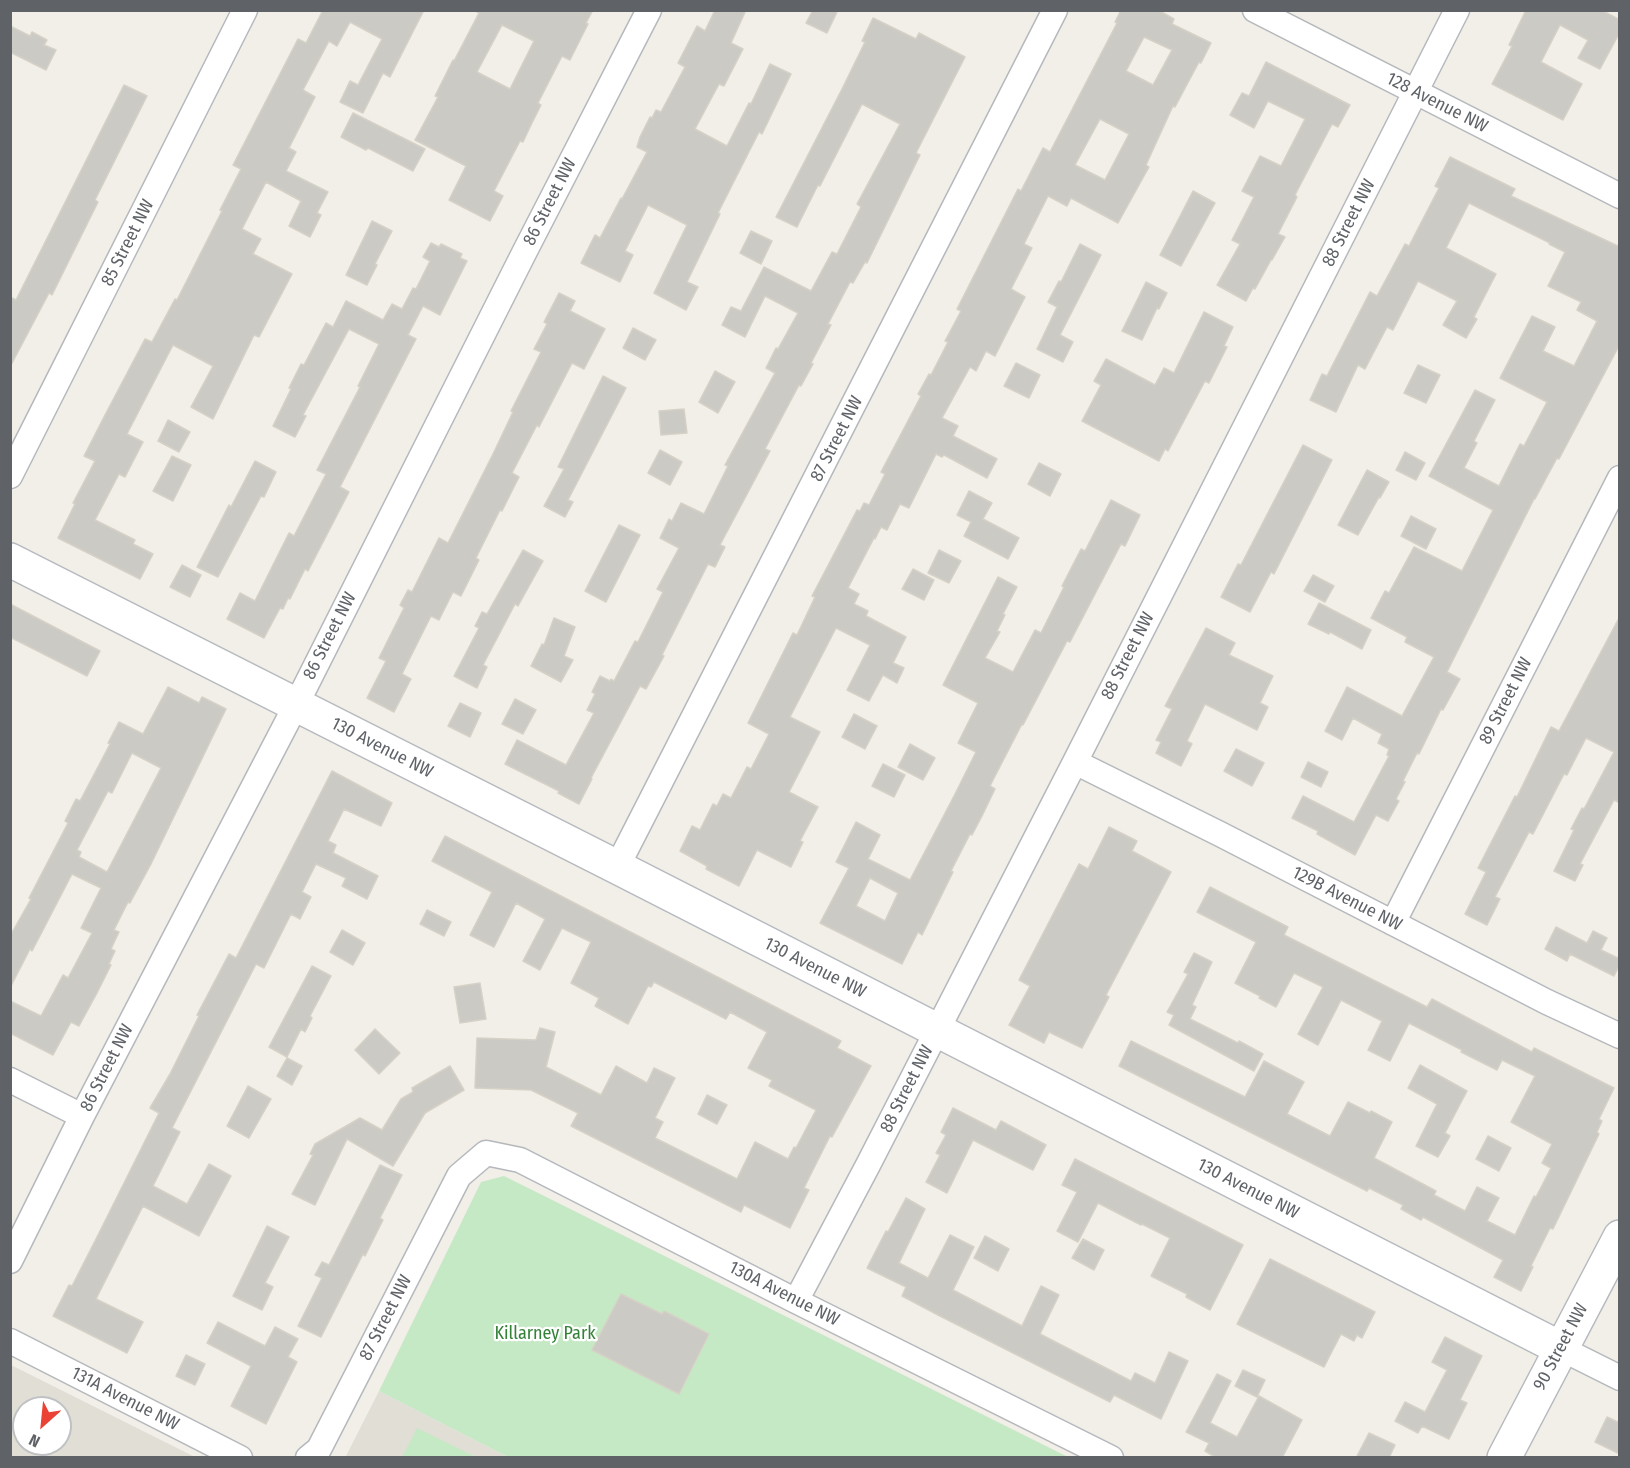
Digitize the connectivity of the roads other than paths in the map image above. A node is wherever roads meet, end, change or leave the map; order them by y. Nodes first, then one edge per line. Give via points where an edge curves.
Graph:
1 (245, 10) edge
2 (649, 10) edge
3 (1055, 10) edge
4 (1255, 10) edge
5 (1457, 10) edge
6 (1415, 92) junction
7 (1620, 196) edge
8 (10, 476) edge
9 (1620, 477) edge
10 (10, 560) edge
11 (296, 705) junction
12 (1075, 762) junction
13 (617, 867) junction
14 (1394, 924) junction
15 (937, 1030) junction
16 (1620, 1036) edge
17 (10, 1080) edge
18 (82, 1116) junction
19 (459, 1176) joint
20 (1620, 1237) edge
21 (10, 1261) edge
22 (796, 1300) junction
23 (10, 1341) edge
24 (1560, 1348) junction
25 (1620, 1378) edge
26 (240, 1458) edge
27 (308, 1458) edge
28 (1111, 1458) edge
29 (1504, 1458) edge

1 - 8 street, 85 Street NW
2 - 11 street, 86 Street NW
3 - 13 street, 87 Street NW
4 - 6 street, 128 Avenue NW
5 - 6 street, 88 Street NW
6 - 7 street, 128 Avenue NW
6 - 12 street, 88 Street NW
9 - 14 street, 89 Street NW
10 - 11 street, 130 Avenue NW
11 - 13 street, 130 Avenue NW
11 - 18 street, 86 Street NW
12 - 14 street, 129B Avenue NW
12 - 15 street, 88 Street NW
13 - 15 street, 130 Avenue NW
14 - 16 street, 129B Avenue NW
15 - 22 street, 88 Street NW
15 - 24 street, 130 Avenue NW
17 - 18 street
18 - 21 street, 86 Street NW
19 - 22 street, 130A Avenue NW via 486,1154 520,1160
19 - 27 street, 87 Street NW via 319,1449
20 - 24 street, 90 Street NW
22 - 28 street, 130A Avenue NW
23 - 26 street, 131A Avenue NW
24 - 25 street, 130 Avenue NW
24 - 29 street, 90 Street NW

